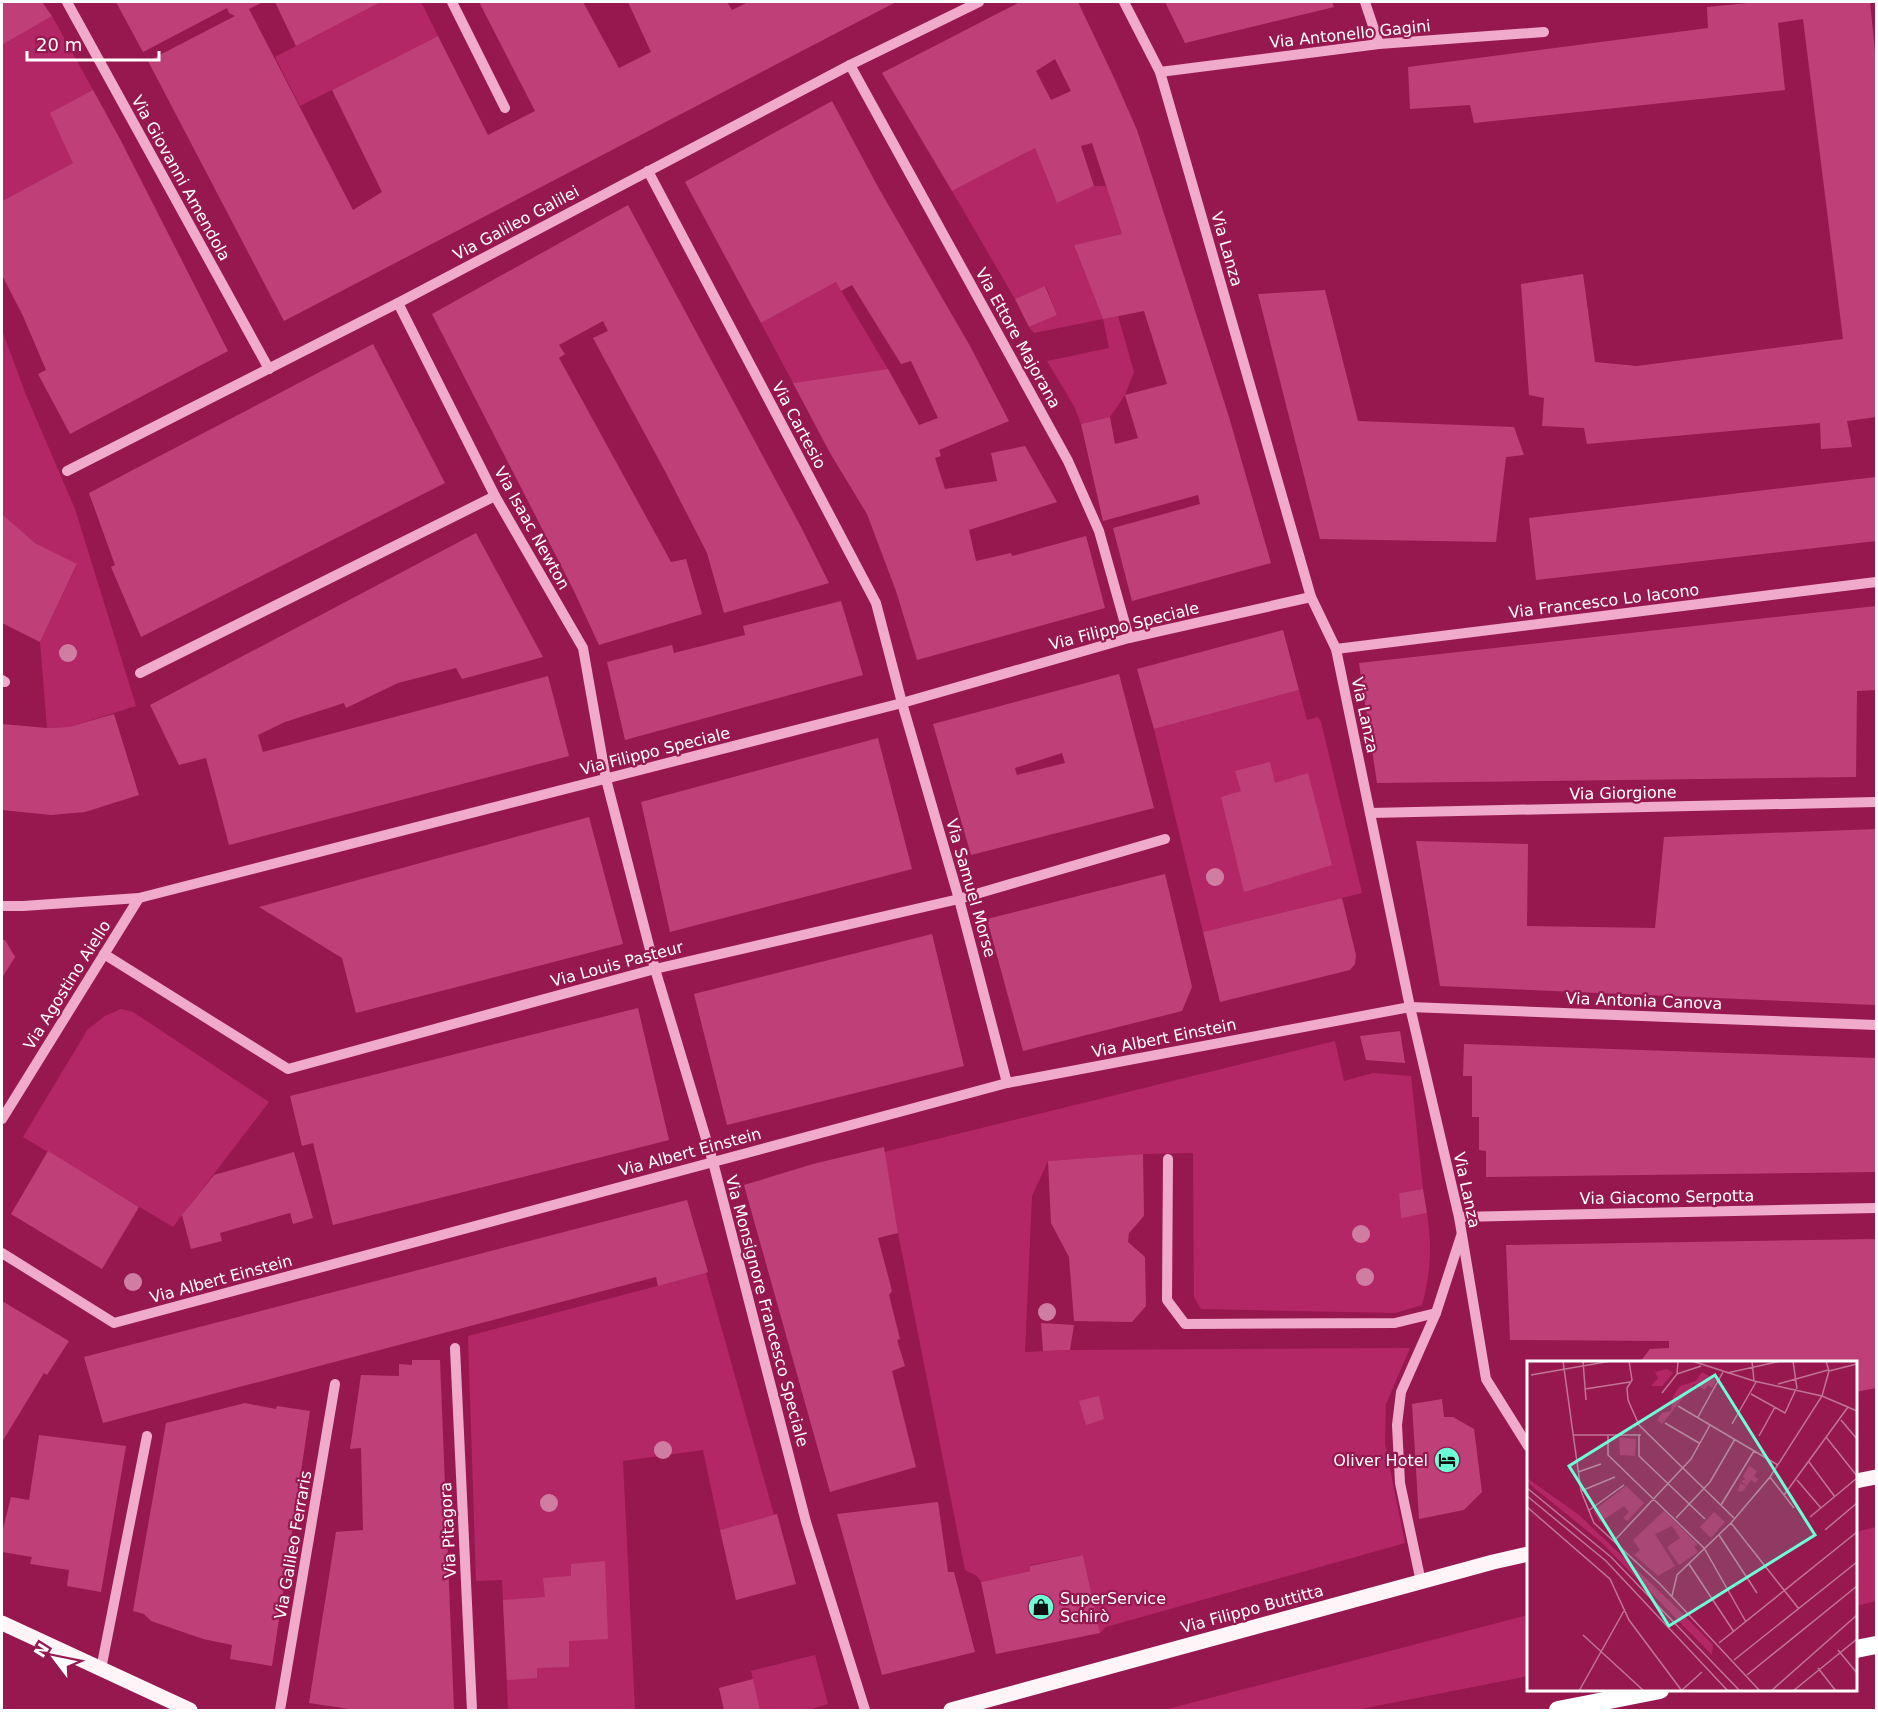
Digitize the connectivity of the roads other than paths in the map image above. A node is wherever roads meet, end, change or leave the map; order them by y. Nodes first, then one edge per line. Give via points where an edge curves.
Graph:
1 (67, 2) edge
2 (452, 2) edge
3 (979, 2) edge
4 (1124, 2) edge
5 (1365, 2) edge
6 (1544, 32) dead end
7 (1379, 44) junction
8 (850, 65) junction
9 (1160, 72) junction
10 (505, 108) dead end
11 (648, 171) junction
12 (398, 303) junction
13 (268, 369) junction
14 (67, 471) dead end
15 (495, 496) junction
16 (1876, 582) edge
17 (1311, 597) junction
18 (1128, 638) junction
19 (1336, 649) junction
20 (140, 673) dead end
21 (902, 703) junction
22 (606, 779) junction
23 (1876, 802) edge
24 (1370, 813) junction
25 (1165, 839) dead end
26 (139, 898) junction
27 (959, 899) junction
28 (2, 906) edge
29 (104, 954) junction
30 (655, 969) junction
31 (1410, 1007) junction
32 (1876, 1025) edge
33 (1007, 1083) junction
34 (2, 1119) edge
35 (1168, 1159) dead end
36 (713, 1162) junction
37 (1876, 1208) edge
38 (1459, 1216) junction
39 (1462, 1233) junction
40 (2, 1253) edge
41 (1436, 1312) junction
42 (455, 1348) dead end
43 (335, 1384) dead end
44 (147, 1436) dead end
45 (1527, 1444) edge
46 (1876, 1477) edge
47 (1857, 1481) edge
48 (1527, 1554) edge
49 (1421, 1582) junction
50 (2, 1623) edge
51 (1876, 1645) edge
52 (1857, 1649) edge
53 (101, 1669) junction
54 (1650, 1691) edge
55 (190, 1710) edge
56 (280, 1710) edge
57 (472, 1710) edge
58 (865, 1710) edge
59 (951, 1710) edge
60 (1558, 1710) edge

1 - 13 street, Via Giovanni Amendola
2 - 10 street
3 - 8 street, Via Galileo Galilei
4 - 9 street, Via Lanza
5 - 7 street
6 - 7 street, Via Antonello Gagini
7 - 9 street, Via Antonello Gagini
8 - 11 street, Via Galileo Galilei
8 - 18 street, Via Ettore Majorana via 1068,461 1099,531
9 - 17 street, Via Lanza
11 - 12 street, Via Galileo Galilei
11 - 21 street, Via Cartesio via 876,603
12 - 13 street, Via Galileo Galilei
12 - 15 street, Via Isaac Newton
13 - 14 street, Via Galileo Galilei
15 - 20 street
15 - 22 street, Via Isaac Newton via 583,648
16 - 19 street, Via Francesco Lo Iacono
17 - 18 street, Via Filippo Speciale
17 - 19 street, Via Lanza
18 - 21 street, Via Filippo Speciale
19 - 24 street, Via Lanza
21 - 22 street, Via Filippo Speciale
21 - 27 street, Via Samuel Morse
22 - 26 street, Via Filippo Speciale
22 - 30 street, Via Monsignore Francesco Speciale
23 - 24 street, Via Giorgione
24 - 31 street, Via Lanza
25 - 27 street, Via Louis Pasteur
26 - 28 street, Via Filippo Speciale
26 - 29 street, Via Agostino Aiello
27 - 30 street, Via Louis Pasteur
27 - 33 street, Via Samuel Morse
29 - 30 street, Via Louis Pasteur via 288,1069
29 - 34 street, Via Agostino Aiello
30 - 36 street, Via Monsignore Francesco Speciale
31 - 32 street, Via Antonia Canova
31 - 33 street, Via Albert Einstein
31 - 38 street, Via Lanza
33 - 36 street, Via Albert Einstein
35 - 41 street via 1167,1300 1185,1324 1395,1323
36 - 40 street, Via Albert Einstein via 114,1323
36 - 58 street, Via Monsignore Francesco Speciale via 806,1522
37 - 38 street, Via Giacomo Serpotta
38 - 39 street, Via Lanza
39 - 41 street
39 - 45 street, Via Lanza via 1486,1379
41 - 49 street via 1401,1392 1396,1425 1400,1483
42 - 57 street, Via Pitagora
43 - 56 street, Via Galileo Ferraris
44 - 53 street
46 - 47 main road
48 - 49 main road, Via Filippo Buttitta
49 - 59 main road, Via Filippo Buttitta
50 - 53 main road
51 - 52 highway
53 - 55 main road
54 - 60 highway

